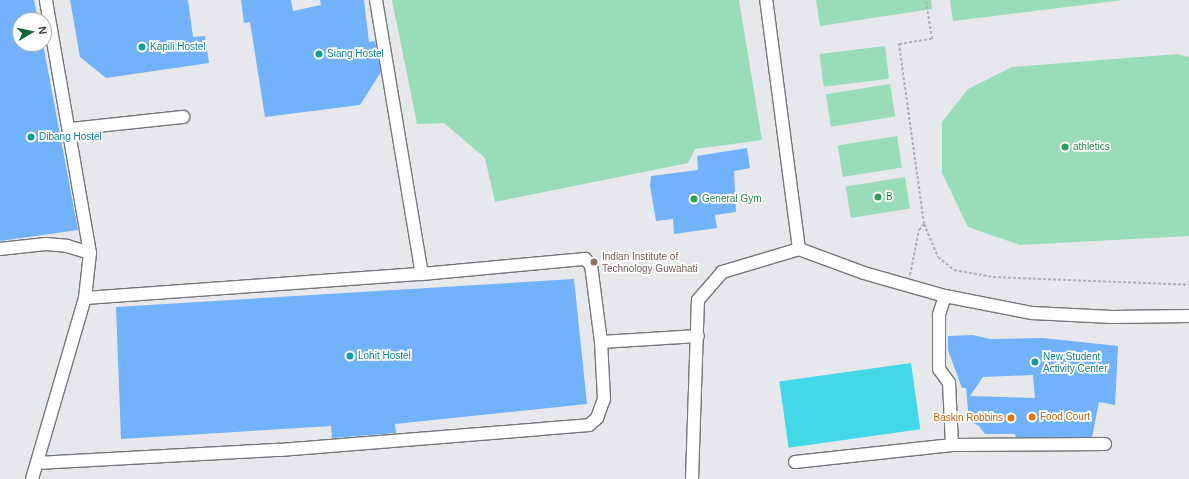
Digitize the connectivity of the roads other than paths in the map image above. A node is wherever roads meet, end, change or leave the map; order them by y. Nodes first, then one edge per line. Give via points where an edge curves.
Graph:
1 (46, 0) edge
2 (376, 0) edge
3 (766, 0) edge
4 (182, 117) dead end
5 (70, 129) junction
6 (799, 248) junction
7 (0, 249) edge
8 (90, 253) junction
9 (422, 274) junction
10 (945, 296) junction
11 (85, 298) junction
12 (1189, 316) edge
13 (698, 336) junction
14 (600, 342) junction
15 (1105, 444) dead end
16 (952, 445) junction
17 (795, 462) dead end
18 (37, 463) junction
19 (32, 479) edge
20 (692, 479) edge

1 - 5 street
2 - 9 street
3 - 6 street
4 - 5 street
5 - 8 street
6 - 10 street via 864,273
6 - 13 street via 722,272 698,300
7 - 8 street via 46,244 67,246
8 - 11 street
9 - 11 street
9 - 14 street via 586,259 591,265
10 - 12 street via 1032,313 1112,317
10 - 16 street via 938,315 939,369 949,383
11 - 18 street
13 - 14 street
13 - 20 street
14 - 18 street via 604,399 597,418 589,425 295,449
15 - 16 street
16 - 17 street
18 - 19 street

